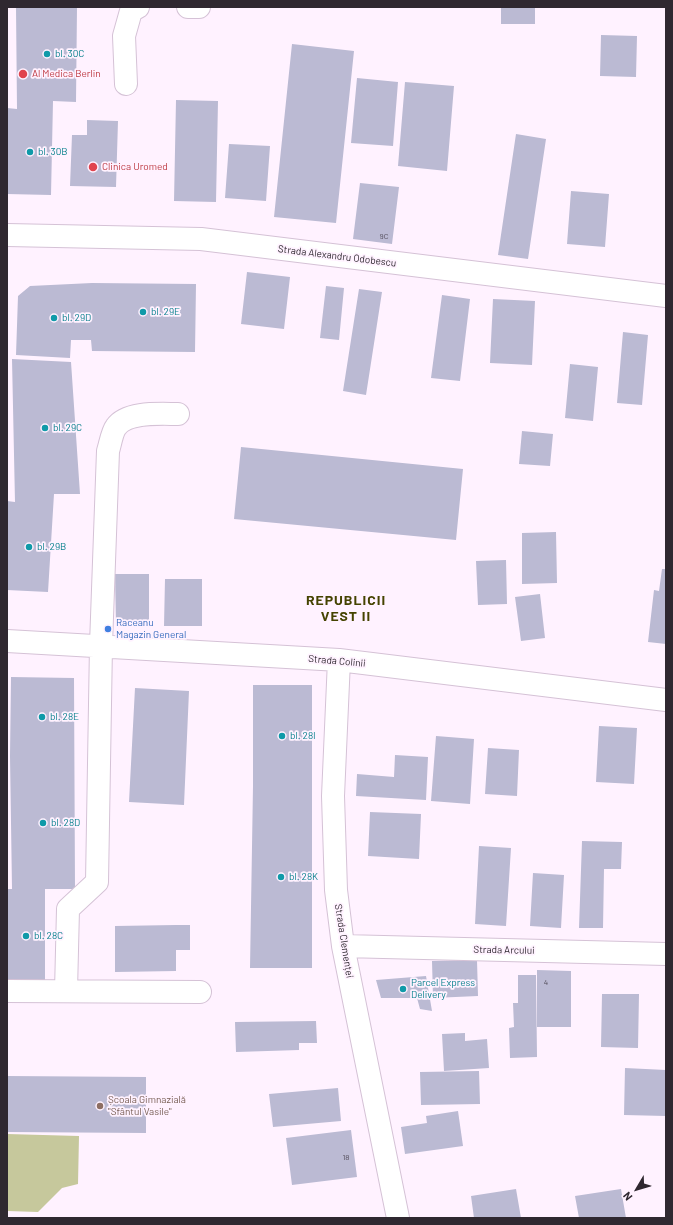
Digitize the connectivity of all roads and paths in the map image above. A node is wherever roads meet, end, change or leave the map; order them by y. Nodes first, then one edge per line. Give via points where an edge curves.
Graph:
1 (138, 7) edge
2 (188, 7) edge
3 (199, 7) edge
4 (126, 84) dead end
5 (7, 235) edge
6 (666, 296) edge
7 (178, 414) dead end
8 (7, 640) edge
9 (101, 645) junction
10 (339, 660) junction
11 (666, 700) edge
12 (343, 946) junction
13 (666, 954) edge
14 (7, 991) edge
15 (66, 992) junction
16 (200, 992) dead end
17 (398, 1218) edge

1 - 4 street via 131,11 124,36
2 - 3 street
5 - 6 street, Strada Alexandru Odobescu via 201,239
7 - 9 street via 128,417 116,427 108,451
8 - 9 street, Strada Colinii
9 - 10 street, Strada Colinii
9 - 15 street via 97,882 68,909
10 - 11 street, Strada Colinii
10 - 12 street, Strada Clemenței via 333,796 336,890
12 - 13 street, Strada Arcului
12 - 17 street, Strada Clemenței
14 - 15 street
15 - 16 street

